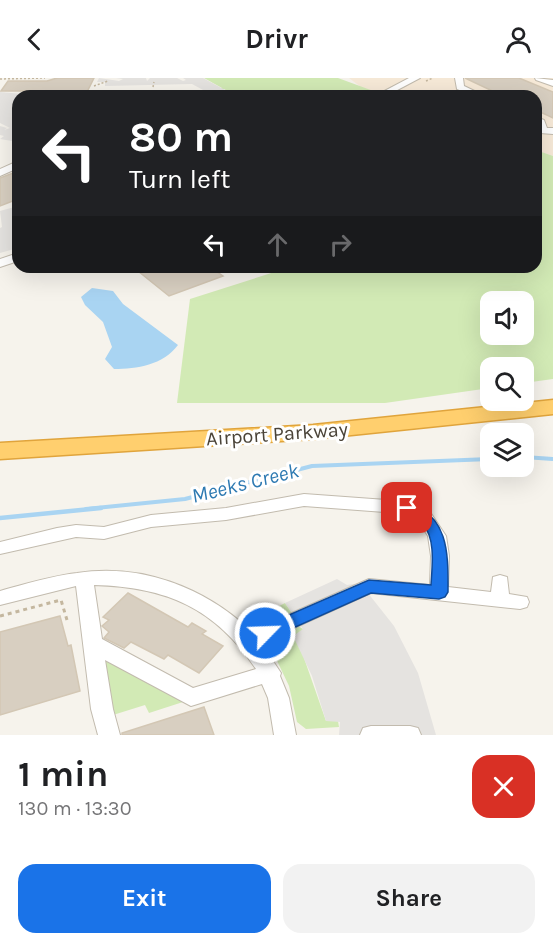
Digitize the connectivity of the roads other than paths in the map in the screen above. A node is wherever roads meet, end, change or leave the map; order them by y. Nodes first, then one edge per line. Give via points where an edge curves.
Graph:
1 (416, 78) edge
2 (459, 78) edge
3 (539, 78) edge
4 (553, 83) edge
5 (391, 90) edge
6 (467, 90) edge
7 (548, 131) edge
8 (553, 139) edge
9 (12, 163) edge
10 (0, 173) edge
11 (553, 395) edge
12 (534, 398) edge
13 (480, 403) edge
14 (553, 407) edge
15 (0, 440) edge
16 (0, 451) edge
17 (0, 548) edge
18 (84, 579) junction
19 (439, 592) junction
20 (0, 598) edge
21 (520, 602) dead end
22 (249, 640) junction
23 (92, 643) junction
24 (271, 673) junction
25 (409, 734) edge
26 (109, 735) edge
27 (285, 735) edge
28 (371, 735) edge

1 - 5 street
2 - 6 street via 460,87
3 - 4 street
7 - 8 street
9 - 10 street
11 - 12 highway
13 - 15 highway, Airport Parkway via 338,418
14 - 16 highway, Airport Parkway via 313,432
17 - 19 street via 76,531 104,533 151,521 304,500 400,507 424,516 437,536
18 - 20 street
18 - 22 street via 136,580 170,589 218,612
18 - 23 street
19 - 21 street via 500,591
19 - 22 street via 369,586
22 - 24 street
23 - 24 street via 191,697
23 - 26 street
24 - 27 street via 281,702
25 - 28 street

